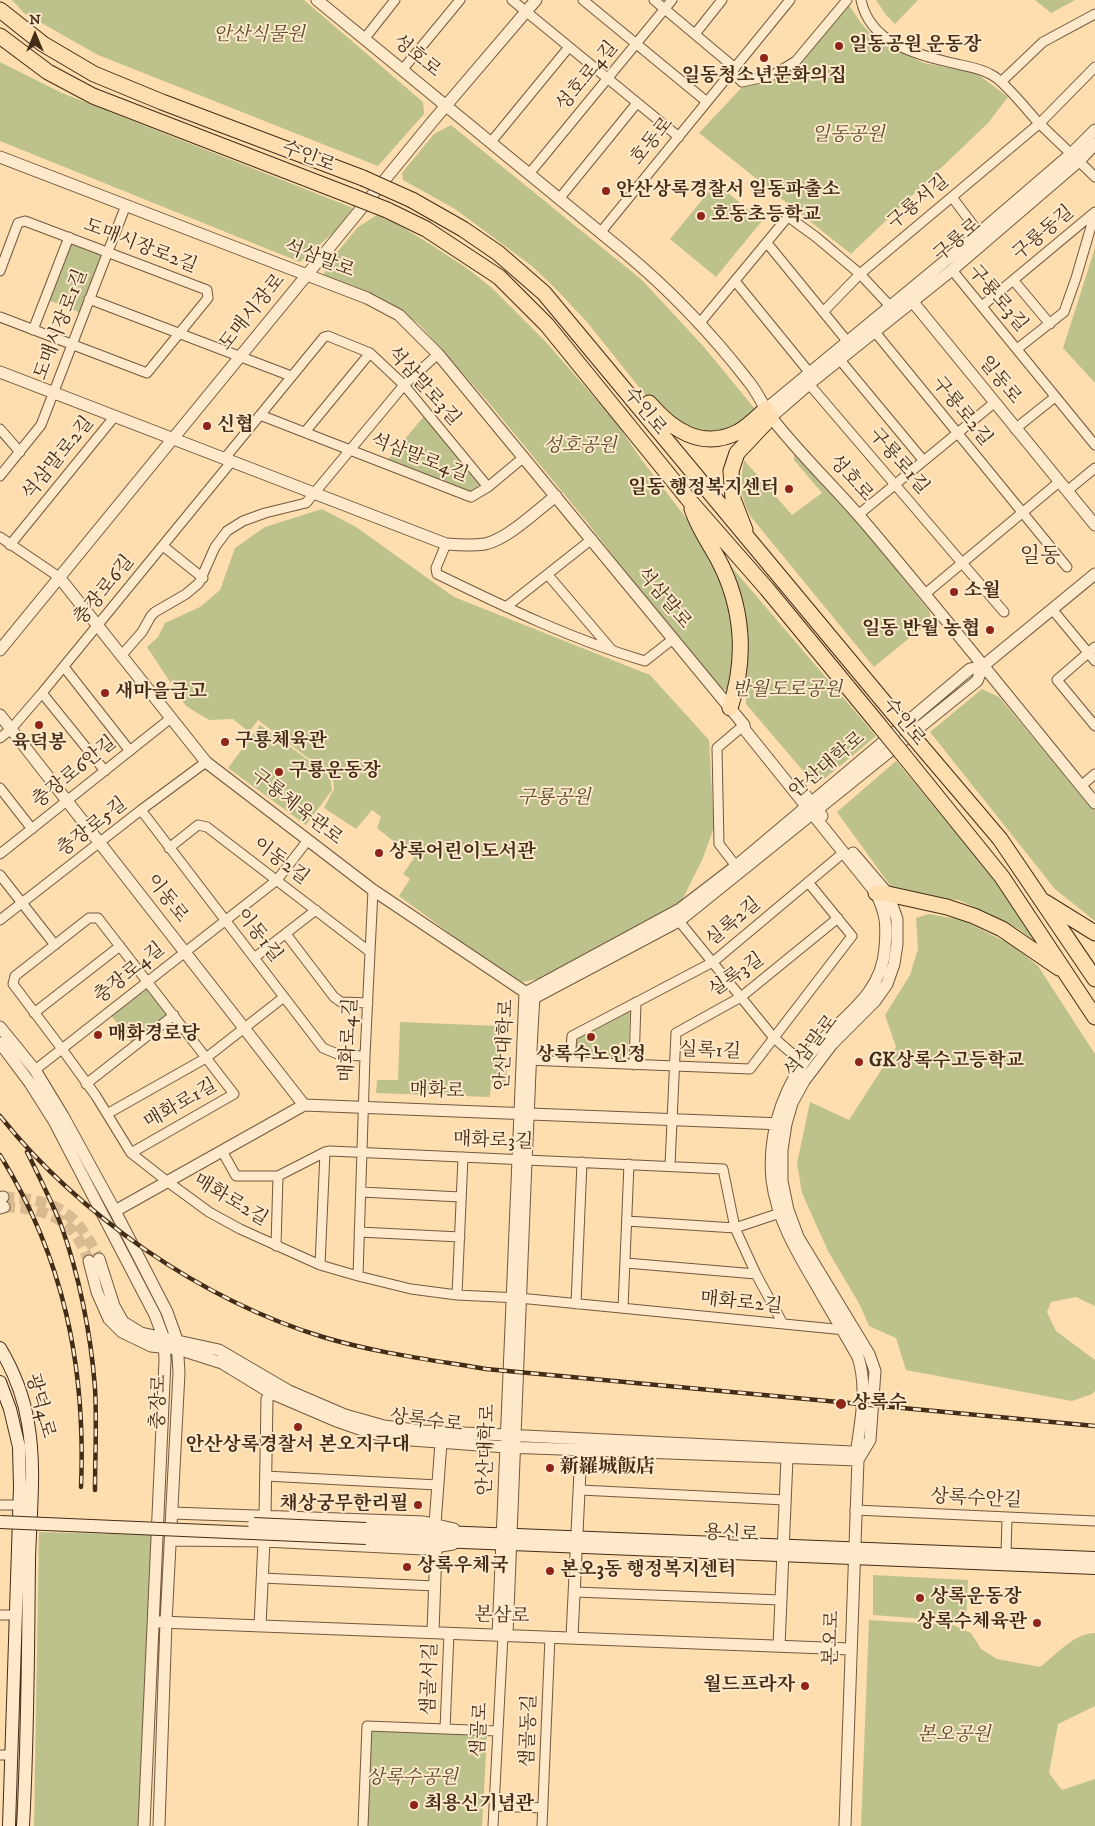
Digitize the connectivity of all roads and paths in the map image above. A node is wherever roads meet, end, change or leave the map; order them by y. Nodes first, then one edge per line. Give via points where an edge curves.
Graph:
1 (318, 0) edge
2 (395, 0) edge
3 (460, 0) edge
4 (512, 0) edge
5 (536, 0) edge
6 (583, 0) edge
7 (654, 0) edge
8 (672, 0) edge
9 (722, 0) edge
10 (790, 0) edge
11 (847, 0) edge
12 (861, 0) edge
13 (665, 9) junction
14 (0, 10) edge
15 (526, 12) junction
16 (1095, 14) edge
17 (695, 34) junction
18 (0, 36) edge
19 (365, 38) junction
20 (636, 44) junction
21 (0, 46) edge
22 (569, 47) junction
23 (1095, 67) edge
24 (403, 69) junction
25 (733, 70) junction
26 (48, 72) junction
27 (608, 78) junction
28 (1001, 82) junction
29 (706, 102) junction
30 (637, 103) junction
31 (446, 105) junction
32 (1040, 123) junction
33 (1095, 130) edge
34 (678, 137) junction
35 (491, 142) junction
36 (1095, 144) edge
37 (0, 157) edge
38 (1075, 158) junction
39 (529, 174) junction
40 (1095, 177) edge
41 (952, 197) junction
42 (559, 198) junction
43 (126, 205) junction
44 (1095, 213) edge
45 (600, 233) junction
46 (979, 233) junction
47 (69, 237) junction
48 (767, 243) junction
49 (107, 252) junction
50 (1, 267) edge
51 (952, 270) junction
52 (860, 274) junction
53 (307, 275) junction
54 (735, 281) junction
55 (1014, 281) junction
56 (909, 298) junction
57 (89, 299) junction
58 (890, 306) junction
59 (982, 306) junction
60 (823, 312) junction
61 (0, 317) edge
62 (699, 324) junction
63 (1050, 324) junction
64 (33, 330) junction
65 (875, 332) junction
66 (180, 333) junction
67 (847, 341) junction
68 (72, 345) junction
69 (1017, 349) junction
70 (370, 353) junction
71 (438, 354) junction
72 (240, 357) junction
73 (598, 358) junction
74 (840, 360) junction
75 (0, 372) edge
76 (291, 376) junction
77 (809, 378) junction
78 (404, 384) junction
79 (53, 393) junction
80 (1055, 397) junction
81 (994, 403) junction
82 (768, 413) junction
83 (260, 414) junction
84 (114, 416) junction
85 (0, 428) edge
86 (1015, 429) junction
87 (305, 432) junction
88 (958, 432) junction
89 (173, 439) junction
90 (1095, 445) edge
91 (350, 450) junction
92 (20, 452) junction
93 (524, 458) junction
94 (228, 459) junction
95 (923, 460) junction
96 (1095, 468) edge
97 (0, 476) edge
98 (896, 484) junction
99 (1063, 486) junction
100 (488, 487) junction
101 (314, 493) junction
102 (556, 496) junction
103 (689, 500) junction
104 (1021, 513) junction
105 (858, 515) junction
106 (1093, 520) edge
107 (0, 538) edge
108 (592, 540) junction
109 (750, 543) junction
110 (446, 544) junction
111 (10, 545) junction
112 (163, 546) junction
113 (962, 562) junction
114 (1067, 567) dead end
115 (1095, 574) edge
116 (548, 575) junction
117 (59, 577) junction
118 (202, 578) junction
119 (925, 594) junction
120 (506, 607) junction
121 (1052, 609) junction
122 (1004, 612) dead end
123 (97, 625) junction
124 (673, 639) junction
125 (0, 650) edge
126 (1092, 650) edge
127 (613, 651) junction
128 (121, 656) junction
129 (1095, 661) edge
130 (64, 666) junction
131 (983, 666) junction
132 (42, 693) junction
133 (730, 708) junction
134 (0, 714) edge
135 (171, 718) junction
136 (744, 725) junction
137 (1095, 726) edge
138 (12, 728) junction
139 (0, 738) edge
140 (130, 751) junction
141 (206, 762) junction
142 (105, 770) junction
143 (1095, 774) edge
144 (1081, 786) junction
145 (1, 791) edge
146 (68, 800) junction
147 (1095, 802) edge
148 (812, 809) junction
149 (141, 810) junction
150 (32, 829) junction
151 (308, 840) junction
152 (100, 843) junction
153 (169, 848) junction
154 (843, 853) junction
155 (0, 854) edge
156 (736, 866) junction
157 (0, 875) edge
158 (277, 880) junction
159 (808, 882) junction
160 (373, 890) junction
161 (882, 894) junction
162 (1039, 897) junction
163 (23, 904) junction
164 (316, 910) junction
165 (838, 918) junction
166 (0, 920) edge
167 (225, 920) junction
168 (679, 921) junction
169 (1095, 932) edge
170 (286, 934) junction
171 (55, 945) junction
172 (120, 946) junction
173 (184, 951) junction
174 (370, 952) junction
175 (254, 958) junction
176 (713, 962) junction
177 (1064, 971) junction
178 (148, 980) junction
179 (1095, 980) edge
180 (530, 996) junction
181 (284, 997) junction
182 (742, 997) junction
183 (636, 1002) junction
184 (368, 1003) junction
185 (34, 1013) junction
186 (174, 1015) junction
187 (1095, 1016) edge
188 (0, 1027) edge
189 (244, 1028) junction
190 (774, 1038) junction
191 (0, 1044) edge
192 (62, 1049) junction
193 (365, 1056) junction
194 (206, 1058) junction
195 (526, 1060) junction
196 (570, 1062) junction
197 (803, 1062) junction
198 (634, 1065) junction
199 (674, 1067) junction
200 (35, 1070) junction
201 (86, 1084) junction
202 (304, 1105) junction
203 (363, 1107) junction
204 (524, 1112) junction
205 (107, 1114) junction
206 (672, 1119) junction
207 (781, 1124) junction
208 (222, 1151) junction
209 (324, 1152) junction
210 (363, 1152) junction
211 (131, 1153) junction
212 (463, 1157) junction
213 (522, 1159) junction
214 (582, 1162) junction
215 (629, 1164) junction
216 (670, 1165) junction
217 (278, 1176) junction
218 (168, 1182) junction
219 (361, 1192) junction
220 (462, 1197) junction
221 (116, 1211) junction
222 (780, 1213) junction
223 (627, 1220) junction
224 (736, 1228) junction
225 (359, 1232) junction
226 (460, 1237) junction
227 (276, 1246) junction
228 (94, 1260) tunnel mouth
229 (626, 1262) junction
230 (320, 1264) junction
231 (756, 1274) junction
232 (358, 1276) junction
233 (457, 1295) junction
234 (515, 1298) junction
235 (576, 1304) junction
236 (623, 1308) junction
237 (783, 1324) junction
238 (843, 1330) junction
239 (855, 1330) junction
240 (165, 1343) junction
241 (178, 1345) junction
242 (0, 1348) edge
243 (0, 1382) edge
244 (271, 1393) junction
245 (511, 1441) junction
246 (441, 1442) junction
247 (581, 1450) junction
248 (857, 1456) junction
249 (787, 1458) junction
250 (266, 1476) junction
251 (438, 1485) junction
252 (580, 1490) junction
253 (785, 1500) junction
254 (0, 1505) edge
255 (25, 1505) junction
256 (855, 1510) junction
257 (172, 1513) junction
258 (0, 1514) edge
259 (265, 1516) junction
260 (1007, 1518) junction
261 (0, 1522) edge
262 (1095, 1522) edge
263 (435, 1524) junction
264 (0, 1528) edge
265 (24, 1528) junction
266 (366, 1534) junction
267 (465, 1537) junction
268 (506, 1539) junction
269 (170, 1540) junction
270 (264, 1541) junction
271 (578, 1542) junction
272 (436, 1548) junction
273 (783, 1551) junction
274 (854, 1554) junction
275 (1006, 1554) junction
276 (1095, 1558) edge
277 (1095, 1568) edge
278 (262, 1578) junction
279 (435, 1586) junction
280 (575, 1592) junction
281 (781, 1600) junction
282 (0, 1615) edge
283 (16, 1615) junction
284 (153, 1622) junction
285 (166, 1622) junction
286 (260, 1626) junction
287 (433, 1632) junction
288 (449, 1633) junction
289 (502, 1635) junction
290 (550, 1637) junction
291 (572, 1637) junction
292 (779, 1646) junction
293 (850, 1649) junction
294 (445, 1728) junction
295 (497, 1731) junction
296 (6, 1755) edge
297 (494, 1806) junction
298 (543, 1808) junction
299 (9, 1826) edge
300 (23, 1826) edge
301 (144, 1826) edge
302 (159, 1826) edge
303 (364, 1826) edge
304 (493, 1826) edge
305 (542, 1826) edge
306 (845, 1826) edge

1 - 19 street, 성호로
2 - 19 street
3 - 24 street
4 - 15 street
5 - 15 street, 도매시장로
6 - 20 street
7 - 13 street
8 - 13 street, 성호로4길
9 - 17 street
10 - 25 street, 호동로
11 - 25 street via 796,61 773,75 742,82
12 - 28 street via 869,22 886,39 917,53 979,69
13 - 17 street
13 - 20 street, 성호로4길
14 - 73 highway, 수인로, bridge via 44,44 94,74 363,178 412,200 463,229 498,253 544,293
15 - 22 street
15 - 31 street, 도매시장로
16 - 28 street via 1043,42
17 - 25 street
18 - 26 highway, 수인로
19 - 24 street, 성호로
20 - 27 street, 성호로4길
20 - 29 street
21 - 26 highway
22 - 27 street
22 - 35 street
23 - 32 street, 구룡서길
24 - 31 street, 성호로
25 - 29 street, 호동로
26 - 103 highway, 수인로, bridge via 93,96 387,210 426,229 499,278 554,332
27 - 30 street
27 - 39 street, 성호로4길
28 - 32 street
29 - 34 street, 호동로
30 - 34 street
30 - 42 street
31 - 35 street, 성호로
31 - 53 street, 도매시장로
32 - 38 street
32 - 41 street, 구룡서길
33 - 38 street, 구룡로
34 - 45 street, 호동로
35 - 39 street, 성호로
36 - 38 street, 구룡로
37 - 43 street, 석삼말로
38 - 40 street
38 - 46 street, 구룡로
38 - 51 street, 구룡로
39 - 42 street, 성호로
41 - 46 street
41 - 52 street, 구룡서길
42 - 45 street, 성호로
43 - 49 street, 도매시장로1길
43 - 53 street, 석삼말로
44 - 55 street, 구룡동길
44 - 63 street, 구룡로3길 via 1064,312
45 - 62 street, 성호로 via 657,280
46 - 56 street, 구룡로
47 - 49 street, 도매시장로2길
47 - 50 street, 도매시장로2길 via 25,221 18,223
47 - 64 street, 도매시장로2길
48 - 52 street via 790,218
48 - 54 street
48 - 60 street
49 - 57 street, 도매시장로1길
49 - 66 street, 도매시장로2길 via 207,290 208,298
51 - 56 street, 구룡로
51 - 59 street, 구룡로3길
52 - 58 street
52 - 60 street, 구룡서길
53 - 71 street, 석삼말로 via 367,298 399,315
53 - 72 street, 도매시장로
54 - 62 street
54 - 77 street
55 - 59 street, 구룡동길
55 - 63 street, 구룡동길
56 - 58 street, 구룡로
56 - 65 street, 구룡로
56 - 81 street, 일동로
57 - 66 street
57 - 68 street, 도매시장로1길
58 - 67 street, 구룡로
59 - 69 street, 구룡로3길
60 - 67 street
61 - 64 street, 도매시장로2길
62 - 82 street, 성호로 via 750,384
63 - 69 street, 구룡로3길
64 - 68 street, 도매시장로2길
65 - 74 street, 구룡로
65 - 88 street, 구룡로2길
66 - 68 street, 도매시장로2길 via 146,373
66 - 72 street
67 - 77 street, 구룡로
68 - 79 street, 도매시장로1길
69 - 80 street, 구룡로3길
70 - 76 street, 석삼말로3길 via 324,336
70 - 78 street, 석삼말로3길
70 - 87 street
71 - 78 street, 석삼말로4길
71 - 93 street, 석삼말로
72 - 76 street
72 - 89 street, 도매시장로
73 - 82 highway via 640,392 667,423 690,436 727,436
73 - 109 highway, 수인로
74 - 77 street, 구룡로
74 - 95 street
75 - 79 street
76 - 83 street, 석삼말로3길
77 - 82 street, 구룡로
77 - 98 street, 구룡로1길
78 - 91 street, 석삼말로4길
78 - 100 street, 석삼말로3길
79 - 84 street
79 - 92 street, 도매시장로1길 via 41,425
80 - 86 street
80 - 90 street, 구룡로3길
81 - 86 street, 일동로
81 - 88 street
82 - 105 street, 성호로
82 - 109 highway via 737,453 731,472 732,499
83 - 87 street, 석삼말로4길
83 - 94 street, 석삼말로3길
84 - 89 street
84 - 111 street, 석삼말로2길
85 - 92 street
86 - 99 street, 일동로
87 - 91 street, 석삼말로4길
88 - 95 street
88 - 104 street, 구룡로2길
89 - 94 street
89 - 117 street, 도매시장로
91 - 100 street, 석삼말로4길 via 471,497
91 - 101 street
92 - 97 street, 도매시장로1길
93 - 100 street, 석삼말로4길
93 - 102 street, 석삼말로
94 - 101 street
94 - 112 street, 충장로6길
95 - 98 street
96 - 99 street
98 - 105 street
98 - 113 street, 구룡로1길
99 - 104 street
99 - 106 street, 일동로
101 - 110 street
101 - 118 street via 306,503 243,521 227,531 215,547
102 - 108 street, 석삼말로
102 - 110 street via 505,535 486,544
103 - 133 highway via 698,528 719,561 738,614 741,665
103 - 177 highway, 수인로, bridge via 767,589 1002,877
104 - 113 street
104 - 114 street, 구룡로2길
105 - 119 street, 성호로
107 - 111 street
108 - 116 street
108 - 124 street, 석삼말로
109 - 162 highway, 수인로, bridge via 1000,839
110 - 120 street via 436,568 437,574
111 - 117 street
112 - 118 street
112 - 123 street, 충장로6길
113 - 119 street
113 - 122 street, 구룡로1길
115 - 121 street, 안산대학로
116 - 120 street
116 - 127 street
117 - 123 street, 구룡체육관로
117 - 125 street, 도매시장로
118 - 128 street via 186,594 150,616 142,632
119 - 131 street, 성호로
120 - 127 street
121 - 126 street
121 - 131 street, 안산대학로
123 - 128 street, 구룡체육관로
123 - 130 street, 충장로6길
124 - 127 street via 645,661
124 - 133 street, 석삼말로
126 - 129 street
126 - 137 street via 1057,680
128 - 135 street, 구룡체육관로
130 - 132 street, 충장로6길
130 - 140 street
131 - 144 street, 성호로
131 - 148 street, 안산대학로 via 977,681
132 - 138 street, 충장로6길
132 - 142 street
133 - 136 street, 석삼말로
134 - 138 street, 이동로
135 - 140 street, 충장로6안길
135 - 141 street, 구룡체육관로
136 - 148 street, 석삼말로
136 - 156 street via 717,748 720,844
138 - 139 street, 충장로6길
138 - 146 street, 이동로
140 - 142 street, 충장로6안길
141 - 149 street, 충장로5길
141 - 151 street, 구룡체육관로
142 - 146 street, 충장로6안길
143 - 144 street
144 - 147 street, 성호로
145 - 150 street
146 - 150 street, 충장로6안길
146 - 152 street, 이동로
148 - 154 street, 석삼말로
148 - 156 street, 안산대학로
148 - 161 street, 석삼말로
148 - 168 street, 안산대학로
149 - 152 street, 충장로5길
149 - 153 street, 이동1길
150 - 155 street, 충장로6안길
151 - 158 street, 충장로4길
151 - 160 street, 구룡체육관로
152 - 163 street, 충장로5길
152 - 173 street, 이동로
153 - 158 street, 이동2길 via 198,825 207,827
153 - 167 street, 이동1길
154 - 159 street, 실록2길
154 - 161 street, 석삼말로
156 - 180 street, 안산대학로 via 680,909
157 - 163 street
158 - 164 street, 이동2길
158 - 167 street, 충장로4길
159 - 165 street, 실록1길
159 - 176 street, 실록2길
160 - 174 street, 매화로4길
160 - 180 street, 구룡체육관로
161 - 177 highway via 974,916 1002,929
161 - 197 street, 석삼말로 via 887,924 884,963 874,985
161 - 207 street, 석삼말로 via 897,919 894,964 887,984 815,1064
162 - 169 highway
162 - 179 highway, 수인로
163 - 166 street, 충장로5길
163 - 171 street
164 - 170 street
164 - 174 street, 이동2길
165 - 182 street, 실록3길
165 - 190 street, 실록1길 via 852,936
167 - 173 street, 충장로4길
167 - 175 street, 이동1길
168 - 176 street
168 - 180 street, 안산대학로
170 - 175 street
170 - 184 street via 334,997 341,1002
171 - 172 street, 매화로1길 via 89,918 98,918
171 - 185 street, 매화로1길 via 15,976 13,984
172 - 178 street, 매화로1길
172 - 185 street
173 - 178 street, 충장로4길
173 - 189 street, 이동로
174 - 184 street, 매화로4길
175 - 181 street, 이동1길
176 - 182 street
176 - 183 street, 실록2길
177 - 187 highway, 수인로
178 - 186 street, 매화로1길
178 - 192 street, 충장로4길
180 - 195 street, 안산대학로
181 - 189 street
181 - 193 street, 이동1길 via 323,1048 340,1055
182 - 190 street
182 - 199 street, 실록3길 via 676,1033
183 - 196 street, 실록2길 via 572,1036
183 - 198 street
184 - 193 street, 매화로4길
185 - 192 street, 매화로1길
186 - 194 street, 매화로1길
186 - 201 street
188 - 200 street, 충장로
189 - 194 street
189 - 202 street, 이동로
190 - 197 street
190 - 199 street, 실록1길 via 750,1069
191 - 240 street, 충장로 via 54,1120 156,1315
192 - 200 street, 충장로4길
192 - 201 street, 매화로1길
193 - 203 street, 매화로4길
194 - 205 street, 매화로1길
194 - 211 street, 매화로1길 via 234,1094
195 - 196 street, 실록1길
195 - 204 street, 안산대학로
196 - 198 street, 실록1길
197 - 207 street, 석삼말로 via 786,1092
198 - 199 street, 실록1길
199 - 206 street
200 - 221 street, 충장로
201 - 205 street, 매화로1길
202 - 203 street, 매화로
202 - 208 street
203 - 204 street, 매화로
203 - 210 street, 매화로4길
204 - 206 street, 매화로
204 - 213 street, 안산대학로
205 - 211 street, 매화로1길
206 - 207 street, 매화로
206 - 216 street
207 - 222 street, 석삼말로 via 772,1149 772,1180
207 - 239 street, 석삼말로 via 782,1181 788,1210 798,1237
208 - 217 street, 매화로3길 via 236,1176
208 - 218 street
209 - 210 street, 매화로3길
209 - 217 street, 매화로3길
209 - 230 street
210 - 212 street, 매화로3길
210 - 219 street, 매화로4길
211 - 218 street, 매화로1길
212 - 213 street, 매화로3길
212 - 220 street
213 - 214 street, 매화로3길
213 - 234 street, 안산대학로
214 - 215 street, 매화로3길
214 - 235 street
215 - 216 street, 매화로3길
215 - 223 street
216 - 224 street, 매화로3길 via 723,1168
217 - 227 street, 매화로2길
218 - 221 street
218 - 227 street, 매화로2길 via 209,1212
219 - 220 street
219 - 225 street, 매화로4길
220 - 226 street
221 - 241 street, 충장로 via 167,1312
222 - 224 street
222 - 238 street, 석삼말로 via 793,1245
223 - 224 street
223 - 229 street
224 - 231 street, 매화로3길
225 - 226 street
225 - 232 street, 매화로4길
226 - 233 street
227 - 230 street, 매화로2길
228 - 240 street, 상록수로 via 123,1322
229 - 231 street
229 - 236 street
230 - 232 street, 매화로2길
231 - 237 street, 매화로3길
232 - 233 street, 매화로2길 via 412,1289
233 - 234 street, 매화로2길
234 - 235 street, 매화로2길
234 - 245 street, 안산대학로
235 - 236 street, 매화로2길
236 - 237 street, 매화로2길
237 - 238 street, 매화로2길
238 - 239 street, 매화로2길
238 - 248 street, 석삼말로 via 863,1373
239 - 248 street, 석삼말로 via 875,1371 870,1440
240 - 241 street, 상록수로
240 - 284 street, 충장로
241 - 244 street, 상록수로 via 222,1363
241 - 245 street, 상록수로 via 219,1350 289,1391 345,1415 384,1426
241 - 257 street, 충장로
242 - 255 main road, 광덕4로 via 28,1421 32,1456
243 - 255 main road, 광덕4로 via 18,1447
244 - 246 street, 상록수로 via 371,1433
244 - 250 street via 267,1399
245 - 246 street, 상록수로
245 - 247 street, 상록수로
245 - 248 street, 상록수로
245 - 268 street, 안산대학로
246 - 251 street
247 - 249 street, 상록수로
247 - 252 street
248 - 249 street, 상록수로
248 - 256 street, 본오로
249 - 253 street
250 - 251 street
250 - 259 street
251 - 263 street
252 - 253 street
252 - 271 street
253 - 273 street
254 - 255 street
255 - 265 main road
256 - 260 street, 상록수안길
256 - 274 street, 본오로
257 - 259 street
257 - 269 street, 충장로
258 - 266 main road, bridge
259 - 263 street
260 - 262 street, 상록수안길
260 - 275 street
261 - 266 main road, bridge
263 - 267 street
264 - 265 street
265 - 283 main road
265 - 300 main road via 27,1756
266 - 267 main road, 용신로
267 - 268 main road, 용신로
267 - 272 street
268 - 271 main road, 용신로
268 - 289 street, 안산대학로
269 - 270 street
269 - 285 street, 충장로
270 - 272 street
270 - 278 street
271 - 273 main road, 용신로
271 - 280 street
272 - 279 street
273 - 274 main road, 용신로
273 - 281 street
274 - 275 main road, 용신로
274 - 277 main road, 용신로
274 - 293 street, 본오로
275 - 276 main road, 용신로
278 - 279 street
278 - 286 street
279 - 287 street
280 - 281 street
280 - 291 street
281 - 292 street
282 - 283 street
283 - 296 main road
284 - 285 street, 본삼로
284 - 301 street, 충장로
285 - 286 street, 본삼로
285 - 302 street, 충장로
286 - 287 street, 본삼로
287 - 288 street, 본삼로
288 - 289 street, 본삼로
288 - 294 street, 샘골서길
289 - 290 street, 본삼로
289 - 295 street, 샘골로
290 - 291 street, 본삼로
290 - 298 street, 샘골동길
291 - 292 street, 본삼로
292 - 293 street, 본삼로
293 - 306 street, 본오로
294 - 295 street
294 - 303 street, 샘골서길 via 367,1726
295 - 297 street, 샘골로
296 - 299 main road
297 - 298 street
297 - 304 street, 샘골로
298 - 305 street, 샘골동길

